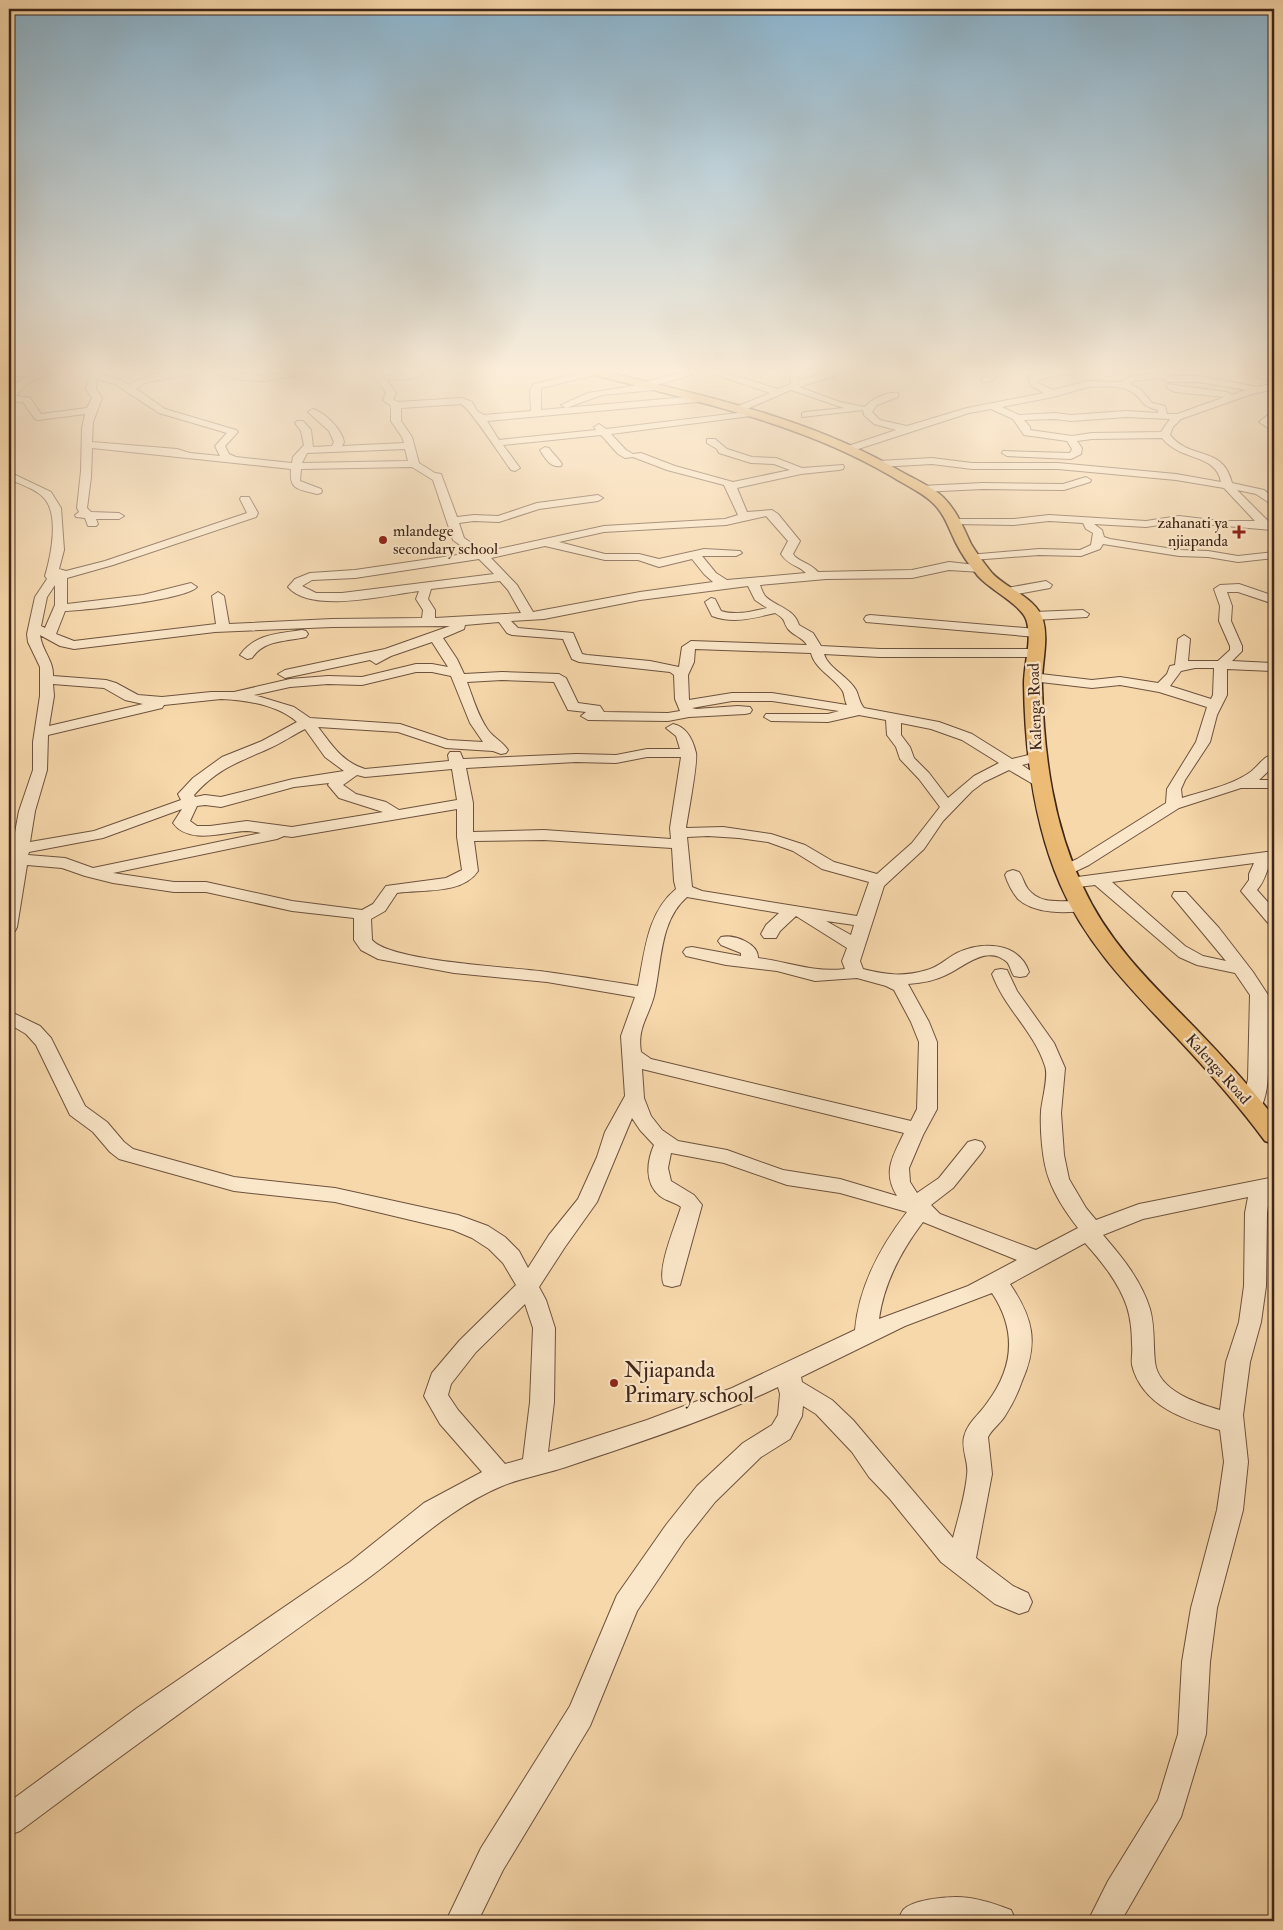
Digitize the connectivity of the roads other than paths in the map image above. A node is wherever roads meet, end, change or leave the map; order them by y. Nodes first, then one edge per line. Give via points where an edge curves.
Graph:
1 (87, 459) edge
2 (219, 459) edge
3 (233, 459) edge
4 (298, 459) edge
5 (412, 459) edge
6 (508, 459) edge
7 (550, 459) edge
8 (644, 459) edge
9 (748, 459) edge
10 (879, 459) edge
11 (1015, 459) edge
12 (1203, 459) edge
13 (882, 460) junction
14 (238, 461) junction
15 (414, 464) junction
16 (557, 464) dead end
17 (1021, 465) junction
18 (296, 466) junction
19 (839, 467) dead end
20 (515, 468) dead end
21 (801, 471) junction
22 (9, 475) edge
23 (1086, 480) dead end
24 (1227, 484) junction
25 (921, 489) junction
26 (317, 491) dead end
27 (732, 491) junction
28 (598, 498) dead end
29 (245, 499) dead end
30 (1241, 500) junction
31 (1274, 504) edge
32 (769, 513) junction
33 (58, 515) junction
34 (120, 516) dead end
35 (744, 516) junction
36 (90, 520) junction
37 (452, 521) junction
38 (955, 521) junction
39 (1087, 521) junction
40 (1270, 528) edge
41 (519, 537) dead end
42 (1099, 539) junction
43 (546, 542) junction
44 (736, 552) dead end
45 (481, 555) junction
46 (695, 555) junction
47 (1274, 555) edge
48 (1244, 559) junction
49 (977, 563) junction
50 (57, 574) junction
51 (815, 576) junction
52 (502, 577) junction
53 (1225, 579) junction
54 (752, 581) junction
55 (725, 584) junction
56 (1046, 585) dead end
57 (192, 587) dead end
58 (426, 587) junction
59 (1007, 592) junction
60 (712, 594) junction
61 (218, 596) dead end
62 (1274, 600) edge
63 (371, 602) junction
64 (60, 608) junction
65 (776, 609) junction
66 (1083, 614) dead end
67 (529, 616) junction
68 (502, 618) junction
69 (487, 619) junction
70 (870, 619) dead end
71 (379, 622) junction
72 (428, 622) junction
73 (324, 623) junction
74 (1035, 624) junction
75 (35, 628) junction
76 (223, 628) junction
77 (451, 629) junction
78 (49, 634) junction
79 (437, 636) junction
80 (1184, 638) dead end
81 (817, 650) junction
82 (385, 653) junction
83 (1033, 653) junction
84 (247, 655) dead end
85 (448, 656) junction
86 (1221, 665) junction
87 (1180, 666) junction
88 (1274, 667) edge
89 (432, 668) junction
90 (355, 672) dead end
91 (458, 675) junction
92 (681, 675) junction
93 (1032, 677) junction
94 (46, 678) junction
95 (1161, 688) junction
96 (228, 696) junction
97 (179, 699) junction
98 (1215, 704) junction
99 (686, 709) junction
100 (745, 710) dead end
101 (859, 711) junction
102 (572, 715) dead end
103 (600, 716) junction
104 (771, 717) dead end
105 (891, 717) junction
106 (307, 722) junction
107 (673, 728) dead end
108 (42, 732) junction
109 (456, 745) junction
110 (496, 746) junction
111 (689, 753) junction
112 (1037, 757) junction
113 (1274, 758) edge
114 (532, 761) junction
115 (1009, 764) junction
116 (458, 765) junction
117 (1262, 772) junction
118 (351, 774) junction
119 (1043, 784) junction
120 (1240, 784) junction
121 (1274, 784) edge
122 (190, 803) junction
123 (465, 803) junction
124 (1174, 805) junction
125 (949, 808) junction
126 (392, 815) junction
127 (292, 832) junction
128 (465, 837) junction
129 (678, 839) junction
130 (19, 854) junction
131 (1269, 857) edge
132 (91, 873) junction
133 (1013, 875) dead end
134 (1068, 877) junction
135 (880, 880) junction
136 (1100, 880) junction
137 (685, 890) junction
138 (1180, 896) dead end
139 (1081, 906) junction
140 (794, 910) junction
141 (362, 917) junction
142 (1274, 919) edge
143 (864, 922) junction
144 (9, 927) edge
145 (770, 934) dead end
146 (727, 941) dead end
147 (856, 946) junction
148 (692, 952) dead end
149 (752, 962) junction
150 (1240, 968) junction
151 (1020, 972) dead end
152 (857, 973) junction
153 (1001, 974) dead end
154 (890, 981) junction
155 (645, 993) junction
156 (9, 1017) edge
157 (1266, 1042) edge
158 (632, 1054) junction
159 (634, 1096) junction
160 (1252, 1106) junction
161 (916, 1130) junction
162 (1274, 1135) edge
163 (664, 1142) junction
164 (975, 1147) dead end
165 (1267, 1186) edge
166 (918, 1207) junction
167 (1090, 1231) junction
168 (1038, 1259) junction
169 (672, 1279) dead end
170 (996, 1281) junction
171 (527, 1288) junction
172 (866, 1334) junction
173 (789, 1379) junction
174 (1232, 1423) junction
175 (534, 1468) junction
176 (500, 1476) junction
177 (962, 1564) junction
178 (1019, 1602) dead end
179 (9, 1820) edge
180 (462, 1921) edge
181 (914, 1921) edge
182 (1000, 1921) edge
183 (1104, 1921) edge

1 - 36 street via 82,508
2 - 14 street
3 - 14 street
4 - 18 street
5 - 15 street
6 - 20 street
7 - 16 street
8 - 27 street via 722,482
9 - 21 street via 776,461
10 - 13 main road
11 - 17 street
12 - 24 street via 1222,468
13 - 17 street via 972,466
13 - 25 main road
14 - 18 street
15 - 18 street
15 - 37 street via 435,476
17 - 24 street via 1176,476
18 - 26 street via 297,484
19 - 21 street
21 - 27 street
22 - 33 street via 47,494
23 - 25 street via 1067,487
24 - 30 street
24 - 31 street via 1260,492
25 - 38 main road via 942,503
27 - 32 street via 766,508
27 - 35 street
28 - 37 street via 537,506 499,519
29 - 50 street via 252,515 136,555
30 - 31 street
30 - 40 street
32 - 35 street
32 - 51 street via 794,541 787,554
33 - 36 street
33 - 50 street
34 - 36 street
35 - 43 street via 726,522 604,529
37 - 45 street via 459,540
38 - 39 street via 1014,522 1049,518
38 - 49 main road
39 - 40 street via 1146,524 1179,520
39 - 42 street via 1098,532
41 - 45 street
42 - 48 street via 1180,553
42 - 49 street via 1096,547 1081,553 1038,552
43 - 45 street via 514,554
43 - 46 street via 605,557 639,557 658,563
44 - 46 street
45 - 52 street
45 - 63 street via 362,573 310,577 294,587 314,598
46 - 55 street via 702,567
47 - 48 street
48 - 53 street
49 - 51 street via 912,574
49 - 59 main road via 992,582
50 - 64 street
50 - 75 street via 40,600
51 - 54 street
52 - 58 street
52 - 67 street
53 - 62 street via 1239,588
53 - 86 street via 1227,610 1224,616 1237,648 1235,654
54 - 55 street
54 - 65 street via 759,597
55 - 60 street
56 - 59 street
57 - 64 street via 152,598
58 - 63 street
58 - 72 street via 422,599 429,610
59 - 74 main road
60 - 65 street via 716,612 726,616
60 - 67 street via 640,596
61 - 76 street
63 - 71 street via 373,617
64 - 78 street
65 - 81 street via 790,617 792,627 808,636
66 - 74 street
67 - 68 street
68 - 69 street
68 - 92 street via 516,632 568,636 580,658 665,667 678,670
69 - 72 street
69 - 77 street
70 - 74 street
71 - 72 street
71 - 73 street
71 - 77 street
73 - 76 street
73 - 84 street via 304,633 261,641
74 - 83 main road, Kalenga Road
75 - 78 street
75 - 94 street via 34,642 47,667
76 - 78 street via 74,645
77 - 79 street
79 - 82 street
79 - 85 street
80 - 87 street
81 - 83 street via 880,654
81 - 92 street via 691,645 688,646 686,668
81 - 101 street via 820,662 850,691 852,702
82 - 90 street via 366,668
82 - 96 street via 275,676
83 - 93 main road, Kalenga Road
85 - 89 street
85 - 91 street
86 - 87 street
86 - 88 street
86 - 98 street via 1220,694
87 - 95 street
89 - 91 street
89 - 96 street via 362,681 290,683
91 - 103 street via 559,678 573,708 595,709
91 - 110 street via 481,730
92 - 99 street
93 - 95 street via 1092,684 1120,681
93 - 112 main road, Kalenga Road
94 - 97 street via 104,684 140,700
94 - 108 street
95 - 98 street
96 - 97 street
96 - 106 street via 288,710
97 - 108 street
98 - 124 street via 1203,742 1174,789
99 - 100 street via 710,714
99 - 101 street via 732,697 753,696 794,699
99 - 103 street via 668,717
101 - 104 street via 828,718
101 - 105 street
102 - 103 street
105 - 115 street via 952,731
105 - 125 street via 895,738 907,759
106 - 109 street via 400,728
106 - 118 street via 328,753
106 - 122 street via 267,744 227,760 188,791
107 - 111 street via 682,734
108 - 130 street via 40,770
109 - 110 street
109 - 116 street
110 - 114 street
111 - 114 street
111 - 129 street
112 - 115 street
112 - 119 main road, Kalenga Road
113 - 117 street
114 - 116 street
115 - 119 street
115 - 125 street via 979,779
116 - 118 street
116 - 123 street
117 - 120 street
117 - 121 street
118 - 122 street via 276,787 221,802 205,800
118 - 126 street via 336,785 340,791 387,808
119 - 134 main road, Kalenga Road via 1048,818
120 - 121 street
120 - 124 street
122 - 127 street via 190,810 181,824 194,830 253,826
122 - 130 street via 164,809 97,835
123 - 126 street
123 - 128 street
124 - 134 street via 1083,862
125 - 135 street via 918,846
126 - 127 street
127 - 132 street
128 - 129 street via 544,835
128 - 141 street via 470,871 464,878 392,889 379,907
129 - 135 street via 719,831 776,841 798,848 822,862
129 - 137 street
130 - 132 street via 66,863
130 - 144 street
131 - 136 street
131 - 142 street via 1249,892
132 - 141 street via 161,885 206,887 292,906 342,910 362,914
133 - 139 street via 1020,893 1027,900 1060,907
134 - 136 street
134 - 139 main road, Kalenga Road
135 - 143 street via 873,890
136 - 150 street via 1123,904 1182,951 1199,960
137 - 140 street via 698,895
137 - 155 street via 672,901 660,926
138 - 150 street
139 - 160 main road, Kalenga Road via 1096,933 1124,968
140 - 143 street
140 - 145 street
140 - 147 street
141 - 155 street via 363,940 367,946 384,955 454,968 547,977
143 - 147 street
146 - 149 street via 747,949
147 - 152 street via 851,961
148 - 149 street
149 - 152 street via 815,976
150 - 157 street via 1259,995
151 - 154 street via 1017,962 1010,956 988,951 968,954 927,976
152 - 154 street
153 - 167 street via 1008,992 1045,1043 1056,1068 1051,1113 1059,1179
154 - 161 street via 901,987 928,1042 927,1110
155 - 158 street via 631,1029
156 - 171 street via 33,1030 44,1042 77,1110 100,1127 126,1154 234,1184 343,1196 458,1223 497,1243 510,1257
157 - 160 street
158 - 159 street
158 - 161 street via 645,1064
159 - 163 street via 642,1119
159 - 171 street via 615,1132 587,1202
160 - 162 main road, Kalenga Road
161 - 166 street via 899,1168 900,1183
163 - 166 street via 676,1148 727,1157 787,1178 840,1185
163 - 169 street via 658,1166 660,1182 692,1205
164 - 166 street via 946,1183
165 - 167 street via 1139,1212
165 - 174 street via 1256,1213 1255,1286 1250,1322 1238,1362
166 - 168 street via 933,1219
166 - 172 street via 883,1269 867,1316
167 - 168 street
167 - 174 street via 1136,1302 1142,1319 1144,1364 1160,1392 1190,1412
168 - 170 street
170 - 172 street via 976,1292
170 - 177 street via 1010,1301 1023,1343 1021,1357 1006,1391 976,1435 980,1472 964,1540
171 - 175 street via 536,1300 544,1328 542,1402
171 - 176 street via 445,1373 436,1396
172 - 173 street
173 - 175 street
173 - 177 street via 844,1426 878,1470
173 - 180 street via 790,1416 781,1432 752,1450 706,1494 626,1604 580,1716 492,1858
174 - 183 street via 1236,1462 1219,1556 1204,1608 1196,1662 1192,1734 1171,1806
175 - 176 street
176 - 179 street via 433,1511 358,1570 146,1718
177 - 178 street
181 - 182 street via 940,1914 970,1913

